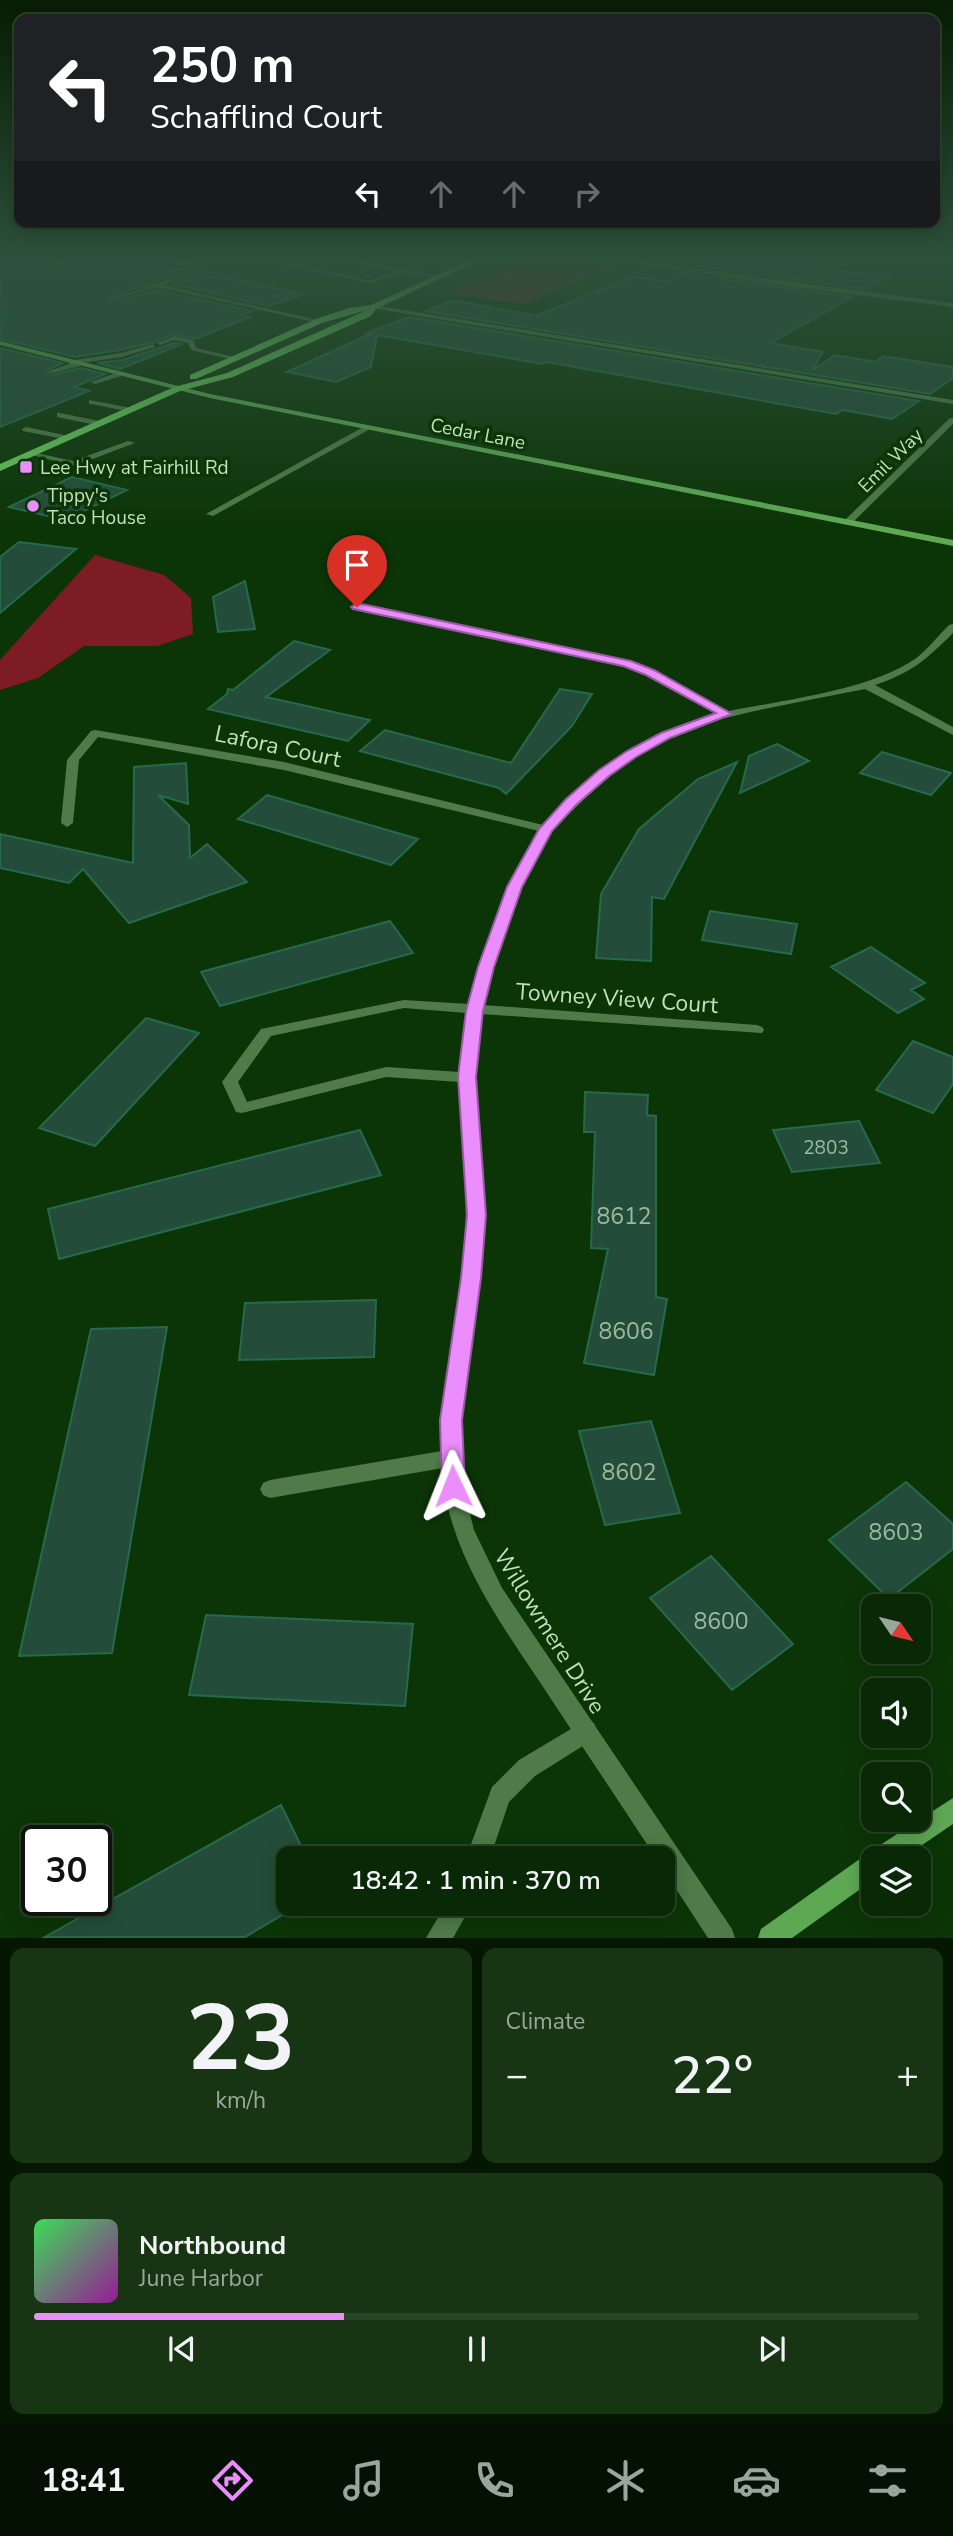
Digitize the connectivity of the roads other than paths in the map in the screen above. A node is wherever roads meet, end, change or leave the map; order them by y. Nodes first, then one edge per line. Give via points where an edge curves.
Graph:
1 (13, 346) edge
2 (152, 346) edge
3 (192, 346) edge
4 (261, 346) edge
5 (295, 346) edge
6 (614, 346) edge
7 (234, 358) junction
8 (74, 363) junction
9 (53, 371) dead end
10 (118, 374) junction
11 (95, 382) dead end
12 (177, 389) junction
13 (92, 402) dead end
14 (953, 402) edge
15 (131, 410) junction
16 (60, 415) dead end
17 (953, 420) edge
18 (101, 424) junction
19 (368, 428) junction
20 (26, 429) dead end
21 (69, 438) junction
22 (131, 443) dead end
23 (32, 454) junction
24 (0, 468) edge
25 (210, 514) dead end
26 (848, 522) junction
27 (953, 543) edge
28 (357, 607) dead end
29 (953, 627) edge
30 (866, 685) junction
31 (726, 714) junction
32 (953, 732) edge
33 (67, 822) dead end
34 (546, 829) junction
35 (474, 1011) junction
36 (757, 1030) dead end
37 (467, 1077) junction
38 (453, 1458) junction
39 (270, 1489) dead end
40 (586, 1731) junction
41 (953, 1810) edge
42 (482, 1846) edge
43 (900, 1846) edge
44 (861, 1873) edge
45 (452, 1916) edge
46 (438, 1937) edge
47 (723, 1937) edge
48 (770, 1937) edge

1 - 8 main road, Cedar Lane
2 - 8 street
3 - 7 street
4 - 7 main road
5 - 12 main road via 230,375
6 - 14 street
7 - 12 main road
8 - 9 street
8 - 10 main road, Cedar Lane
10 - 11 street
10 - 12 main road, Cedar Lane
12 - 15 main road
12 - 19 main road, Cedar Lane
13 - 15 street
15 - 18 main road
16 - 18 street
17 - 26 street, Emil Way
18 - 21 main road
19 - 25 street
19 - 26 main road, Cedar Lane
20 - 21 street
21 - 23 main road
22 - 23 street via 74,464
23 - 24 main road
26 - 27 main road, Cedar Lane
28 - 31 street via 627,664
29 - 30 street, Willowmere Drive via 907,669
30 - 31 street, Willowmere Drive
30 - 32 street
31 - 34 street, Willowmere Drive via 632,754 604,773
33 - 34 street, Lafora Court via 73,761 95,733 284,766
34 - 35 street, Willowmere Drive via 514,887
35 - 36 street, Towney View Court
35 - 37 street, Willowmere Drive
35 - 37 street, Towney View Court via 404,1004 266,1032 230,1082 242,1108 386,1072
37 - 38 street, Willowmere Drive via 476,1215 451,1420
38 - 39 street
38 - 40 street, Willowmere Drive via 453,1486 464,1531 495,1595
40 - 42 street via 527,1768 500,1796
40 - 47 street, Willowmere Drive
41 - 43 main road
44 - 48 main road
45 - 46 street

